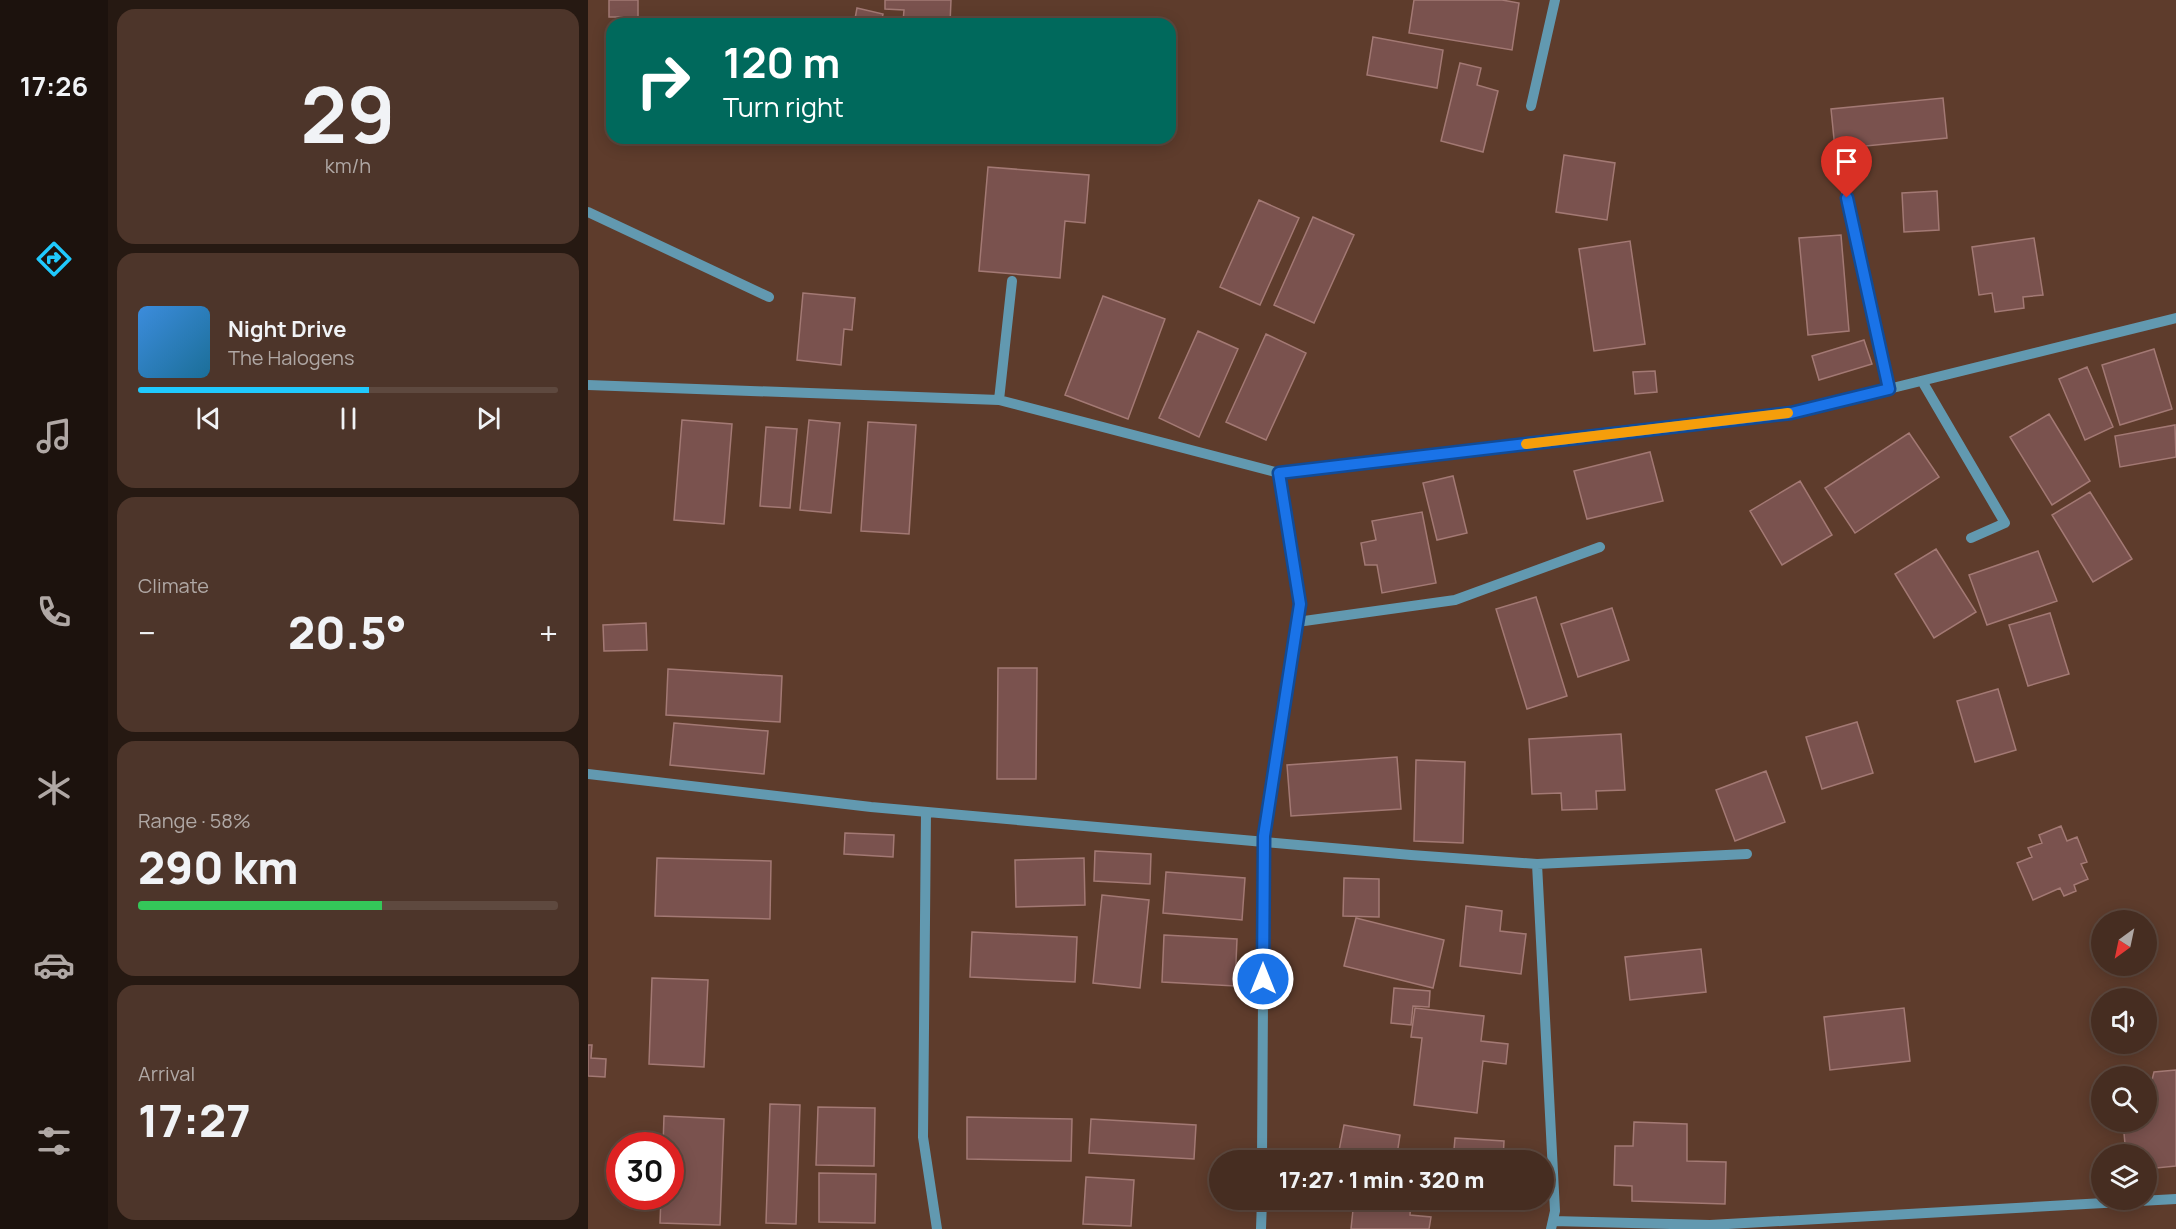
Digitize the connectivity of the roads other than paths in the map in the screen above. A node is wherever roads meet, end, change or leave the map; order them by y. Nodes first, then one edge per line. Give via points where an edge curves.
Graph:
1 (1555, 0) edge
2 (1531, 106) dead end
3 (1843, 177) dead end
4 (588, 212) edge
5 (1012, 281) dead end
6 (769, 297) dead end
7 (2176, 318) edge
8 (1922, 381) junction
9 (588, 386) edge
10 (1889, 389) junction
11 (999, 400) junction
12 (1279, 473) junction
13 (1971, 538) dead end
14 (1600, 547) dead end
15 (1297, 622) junction
16 (588, 774) edge
17 (926, 812) junction
18 (1264, 842) junction
19 (1747, 854) dead end
20 (1537, 864) junction
21 (1262, 1150) edge
22 (2176, 1199) edge
23 (1262, 1210) edge
24 (1552, 1225) edge
25 (937, 1229) edge
26 (1261, 1229) edge

1 - 2 street
3 - 10 street
4 - 6 street
5 - 11 street
7 - 8 street
8 - 10 street
8 - 13 street via 2005,523
9 - 11 street
10 - 12 street via 1791,413
11 - 12 street
12 - 15 street via 1300,604
14 - 15 street via 1455,600
15 - 18 street
16 - 17 street
17 - 18 street
17 - 25 street via 923,1137
18 - 20 street
18 - 21 street
19 - 20 street
20 - 24 street via 1555,1211
22 - 24 street via 1710,1225
23 - 26 street

